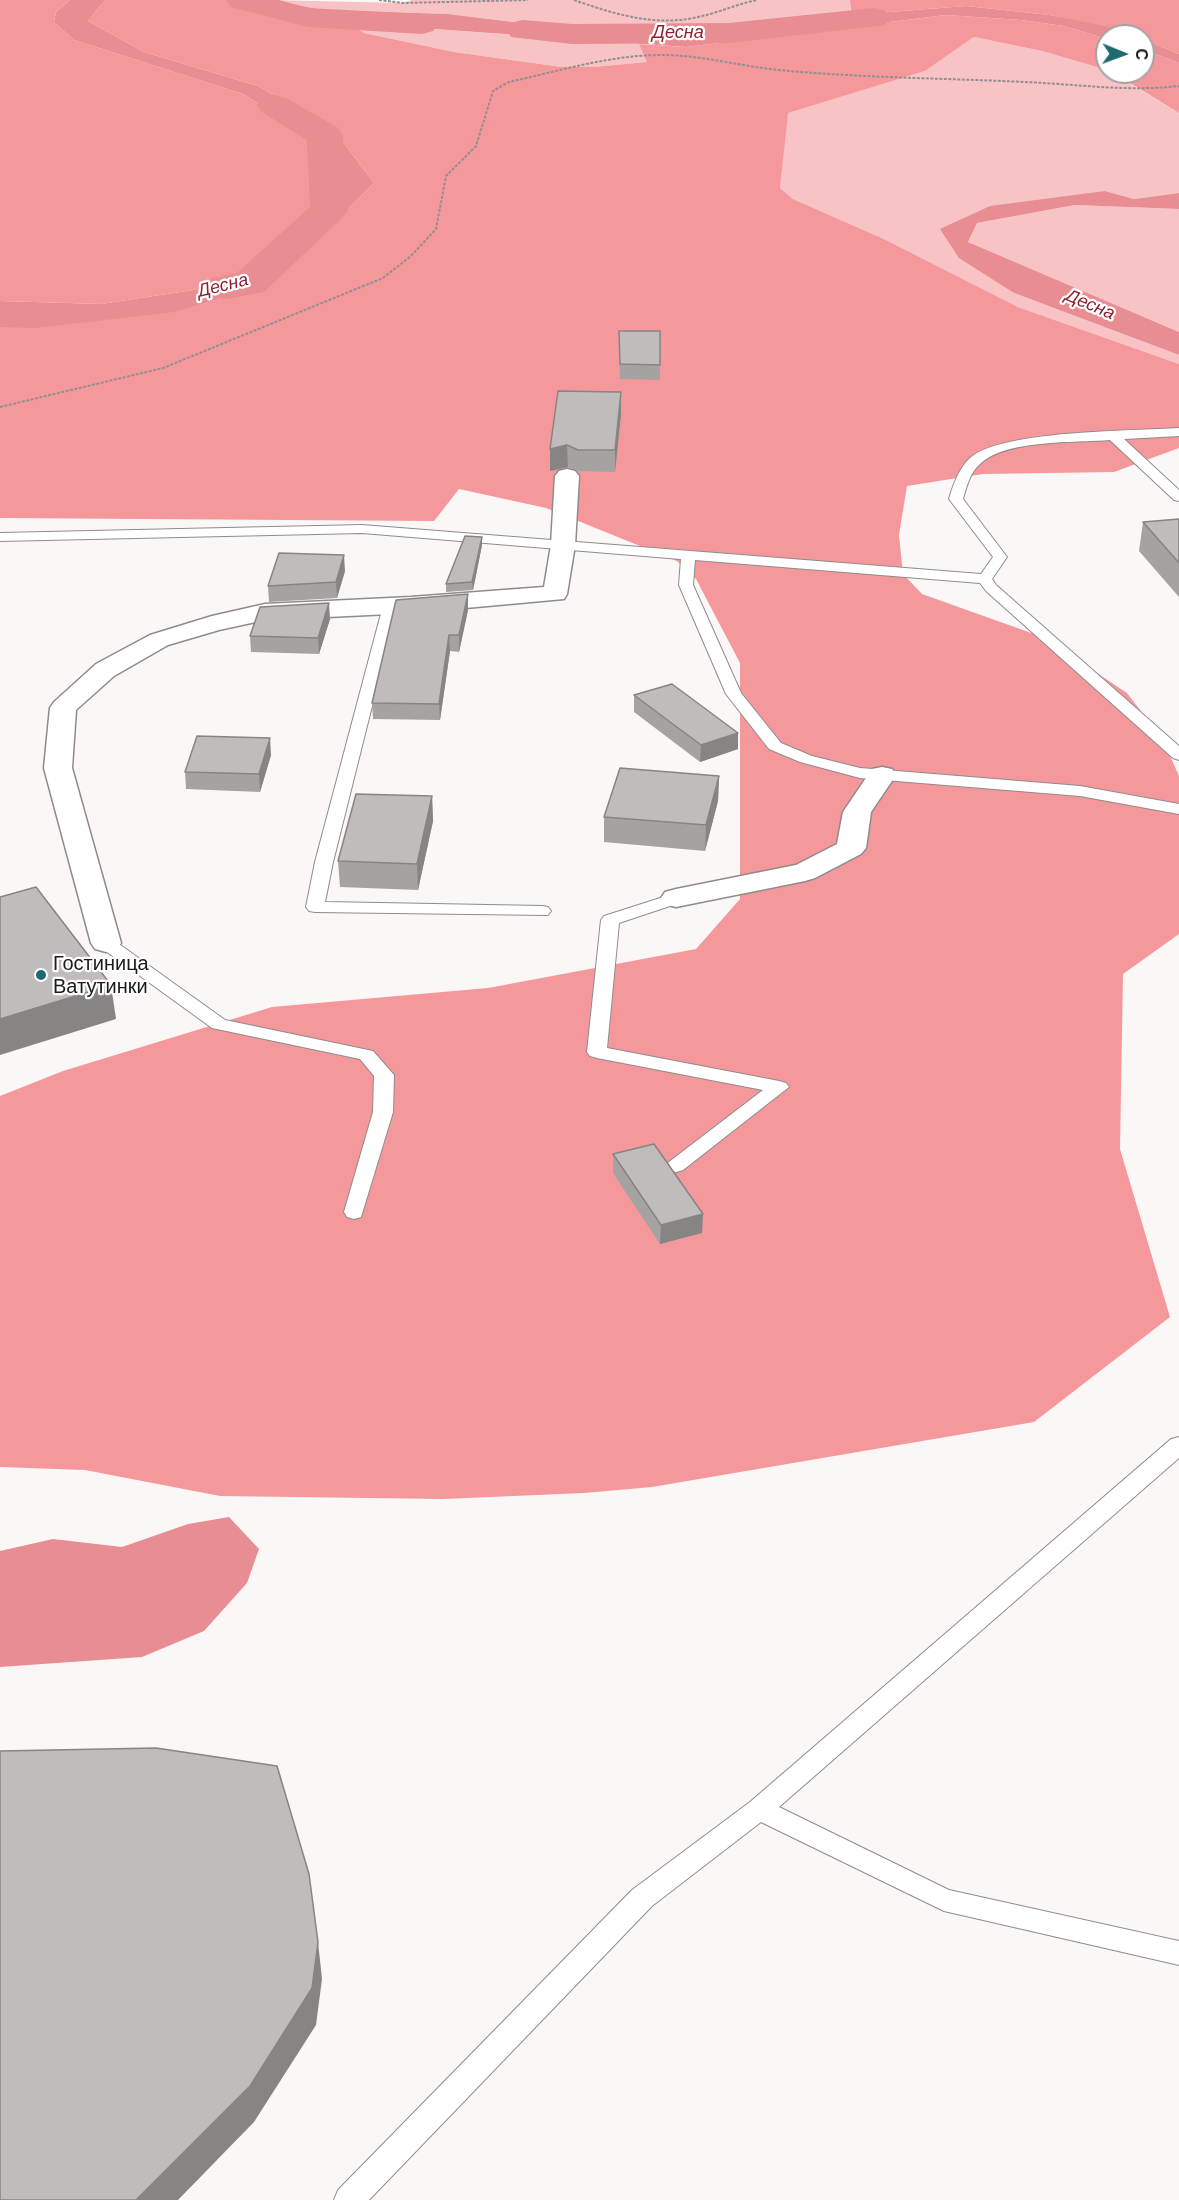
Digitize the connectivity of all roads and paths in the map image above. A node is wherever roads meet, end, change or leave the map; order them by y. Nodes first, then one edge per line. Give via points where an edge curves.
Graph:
1 (379, 0) edge
2 (528, 0) edge
3 (574, 0) edge
4 (757, 0) edge
5 (1179, 86) edge
6 (0, 407) edge
7 (1179, 432) edge
8 (1113, 436) junction
9 (567, 476) dead end
10 (1179, 497) edge
11 (0, 537) edge
12 (563, 545) junction
13 (688, 555) junction
14 (985, 579) junction
15 (390, 606) junction
16 (1179, 755) edge
17 (882, 775) junction
18 (1179, 809) edge
19 (676, 898) joint
20 (542, 911) dead end
21 (105, 943) joint
22 (676, 1166) dead end
23 (354, 1212) dead end
24 (1179, 1445) edge
25 (759, 1809) junction
26 (1179, 1953) edge
27 (349, 2200) edge

1 - 2 path
3 - 4 path via 626,18 644,20 690,19
5 - 6 path via 1145,90 897,79 776,70 699,56 660,55 618,58 509,82 493,91 476,146 446,176 436,229 383,278 163,368
7 - 8 lane
8 - 10 lane
8 - 14 lane via 1007,445 975,461 956,499 1000,557
9 - 12 street
11 - 12 lane via 362,529
12 - 13 lane
12 - 15 street via 555,594
13 - 14 lane
13 - 17 lane via 686,585 734,694 774,746 806,759
14 - 16 lane
15 - 20 lane via 315,907
15 - 21 street via 265,612 159,640 105,670 63,708 58,768
17 - 18 lane via 1080,791
17 - 19 street via 857,812 850,848 806,872
19 - 22 lane via 610,921 597,1052 779,1087
21 - 23 lane via 219,1024 366,1055 384,1076 383,1112
24 - 25 lane
25 - 26 lane via 944,1900
25 - 27 lane via 642,1898

